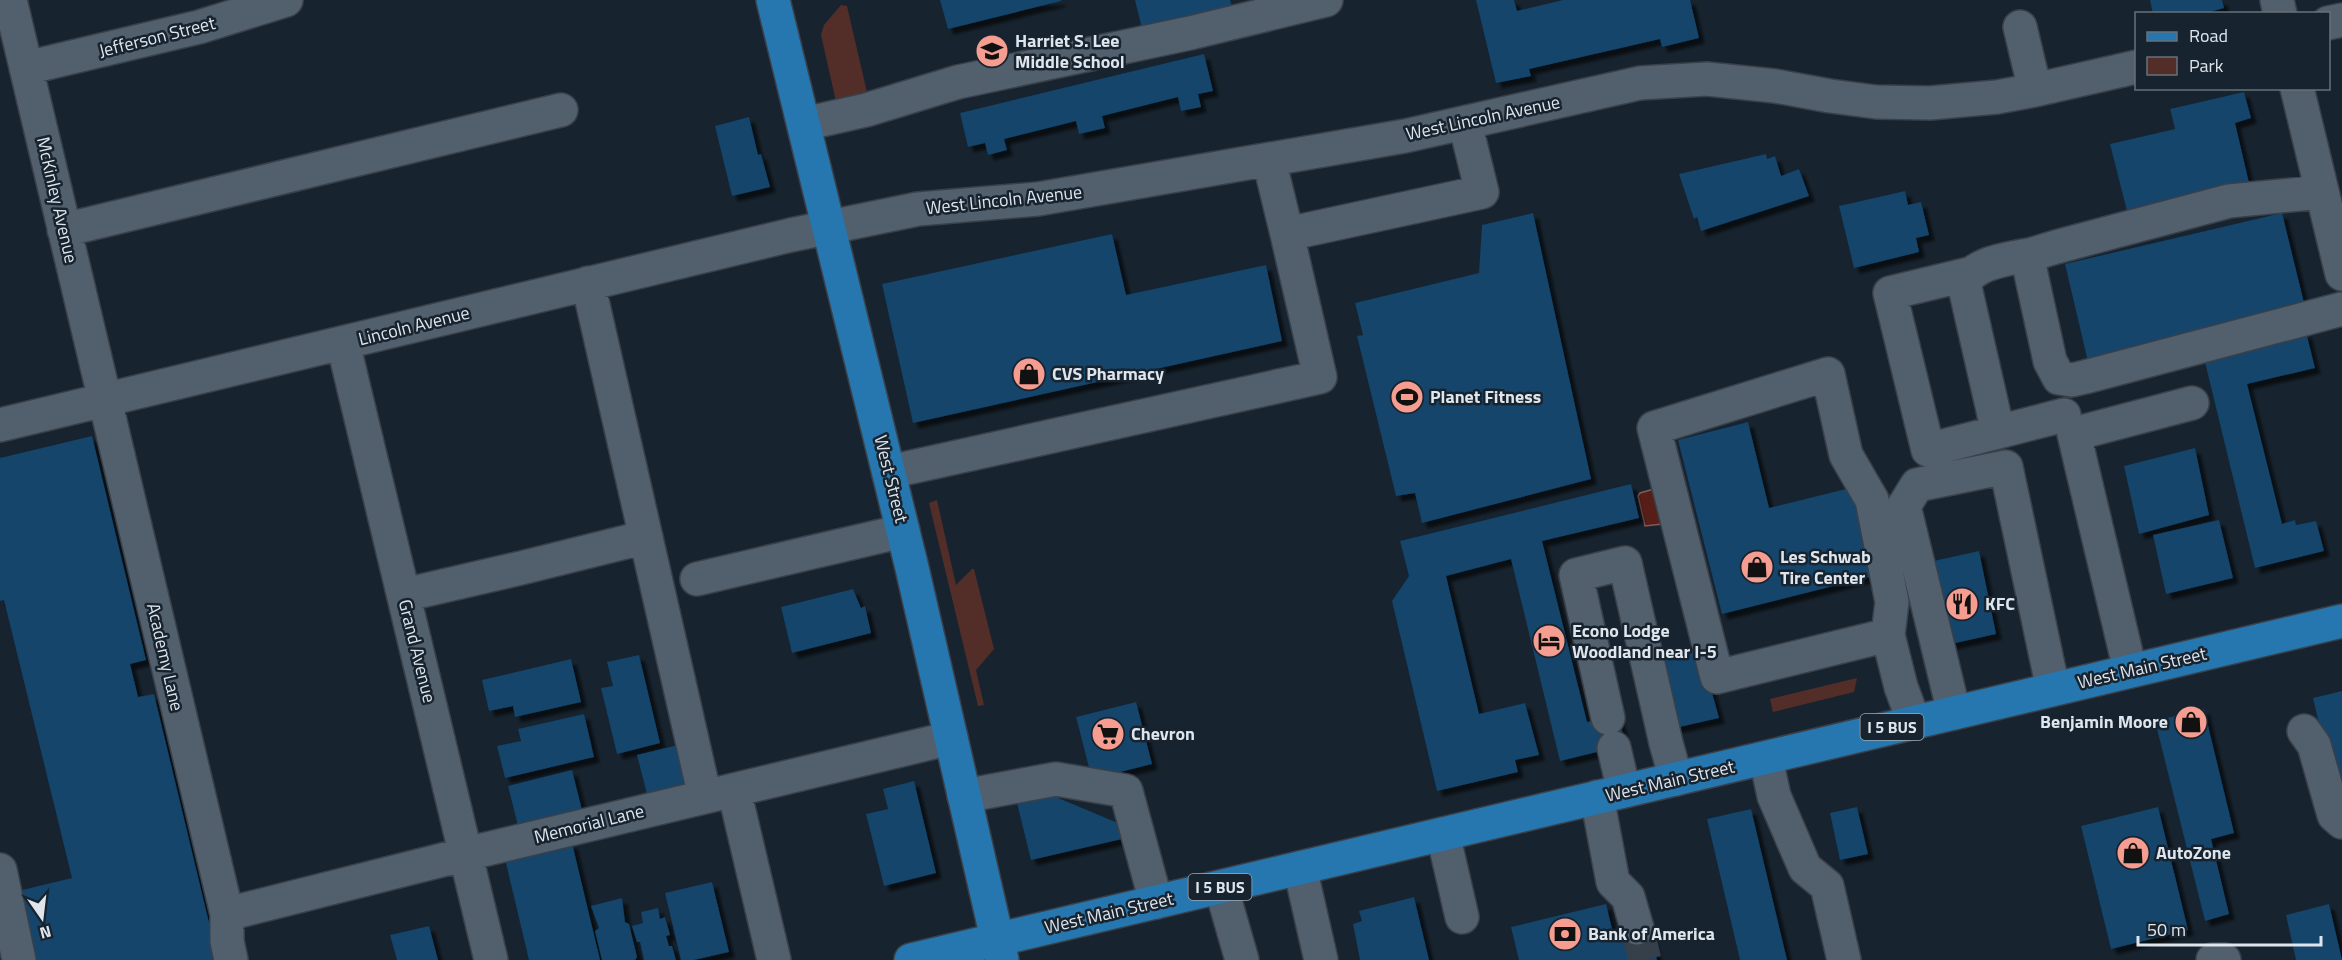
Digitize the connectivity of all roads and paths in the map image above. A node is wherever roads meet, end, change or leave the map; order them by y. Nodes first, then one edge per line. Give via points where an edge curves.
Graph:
1 (10, 0) edge
2 (286, 0) edge
3 (773, 0) edge
4 (1326, 0) edge
5 (2020, 27) dead end
6 (2135, 67) edge
7 (26, 68) junction
8 (2036, 90) junction
9 (2297, 90) edge
10 (561, 110) dead end
11 (1465, 123) junction
12 (804, 124) junction
13 (1269, 160) junction
14 (2322, 192) junction
15 (829, 226) junction
16 (64, 230) junction
17 (1287, 234) junction
18 (2033, 254) junction
19 (1969, 274) junction
20 (2342, 274) edge
21 (588, 284) junction
22 (2342, 309) edge
23 (343, 343) junction
24 (2059, 378) junction
25 (105, 400) junction
26 (2192, 403) dead end
27 (0, 425) edge
28 (2069, 425) junction
29 (1998, 432) junction
30 (889, 472) junction
31 (903, 531) junction
32 (646, 537) junction
33 (697, 579) dead end
34 (404, 595) junction
35 (2342, 621) edge
36 (1888, 635) junction
37 (2130, 670) junction
38 (2053, 689) junction
39 (1954, 713) junction
40 (1914, 722) junction
41 (2304, 731) dead end
42 (951, 738) junction
43 (1766, 759) junction
44 (1676, 779) junction
45 (719, 793) junction
46 (1610, 794) junction
47 (964, 796) junction
48 (2342, 822) edge
49 (1443, 834) junction
50 (466, 854) junction
51 (1300, 868) junction
52 (0, 870) edge
53 (1221, 887) junction
54 (1156, 902) junction
55 (227, 914) junction
56 (1462, 917) dead end
57 (1637, 928) tunnel mouth
58 (999, 950) edge
59 (19, 960) edge
60 (231, 960) edge
61 (492, 960) edge
62 (774, 960) edge
63 (912, 960) edge
64 (1242, 960) edge
65 (1321, 960) edge
66 (1844, 960) edge
67 (2213, 960) edge
68 (2224, 960) edge

1 - 7 street, McKinley Avenue
2 - 7 street, Jefferson Street via 199,27
3 - 12 main road, West Street
4 - 12 street via 958,82 867,110
5 - 8 street
6 - 8 street, West Lincoln Avenue
7 - 16 street, McKinley Avenue
8 - 11 street, West Lincoln Avenue via 1963,101 1911,103 1830,96 1745,82 1674,80 1640,83
9 - 14 street
10 - 16 street
11 - 13 street, West Lincoln Avenue
11 - 17 street via 1482,192
12 - 15 main road, West Street
13 - 15 street, West Lincoln Avenue via 1038,199 918,209
13 - 17 street
14 - 18 street via 2229,201
14 - 20 street
15 - 21 street, Lincoln Avenue
15 - 30 main road, West Street
16 - 25 street, McKinley Avenue
17 - 30 street via 1320,378
18 - 19 street via 1986,265
18 - 24 street via 2028,260 2050,362
19 - 29 street via 1964,283
19 - 29 street via 1890,293 1928,450
21 - 23 street, Lincoln Avenue
21 - 32 street
22 - 24 street via 2085,377
23 - 25 street, Lincoln Avenue
23 - 34 street, Grand Avenue
24 - 28 street
25 - 27 street, Lincoln Avenue
25 - 55 street, Academy Lane
26 - 28 street
28 - 29 street
28 - 37 street
30 - 31 main road, West Street
31 - 33 street
31 - 42 main road, West Street
32 - 34 street
32 - 45 street
34 - 50 street, Grand Avenue
35 - 37 main road, West Main Street / I 5 BUS
36 - 36 street via 1718,677 1654,428 1828,374 1846,455 1872,500 1892,602
36 - 40 street
37 - 38 main road, West Main Street / I 5 BUS
38 - 39 main road, West Main Street / I 5 BUS
38 - 39 street via 2006,467 1917,485 1904,506
39 - 40 main road, West Main Street / I 5 BUS
40 - 43 main road, West Main Street / I 5 BUS
41 - 48 street via 2314,745 2334,814
42 - 45 street, Memorial Lane
42 - 47 main road, West Street
43 - 44 main road, West Main Street / I 5 BUS
43 - 66 street via 1774,796 1805,868 1827,886
44 - 46 main road, West Main Street / I 5 BUS
44 - 46 street via 1625,563 1576,575 1611,733
45 - 50 street, Memorial Lane
45 - 62 street
46 - 49 main road, West Main Street / I 5 BUS
46 - 57 street via 1613,882 1628,897
47 - 54 street via 1056,779 1126,791
47 - 58 main road, West Street
49 - 51 main road, West Main Street / I 5 BUS
49 - 56 street
50 - 55 street, Memorial Lane
50 - 61 street, Grand Avenue
51 - 53 main road, West Main Street / I 5 BUS
51 - 65 street
52 - 59 street
53 - 54 main road, West Main Street / I 5 BUS
53 - 64 street
54 - 58 main road, West Main Street / I 5 BUS
55 - 60 street, Academy Lane
58 - 63 main road, I 5 BUS
67 - 68 street

